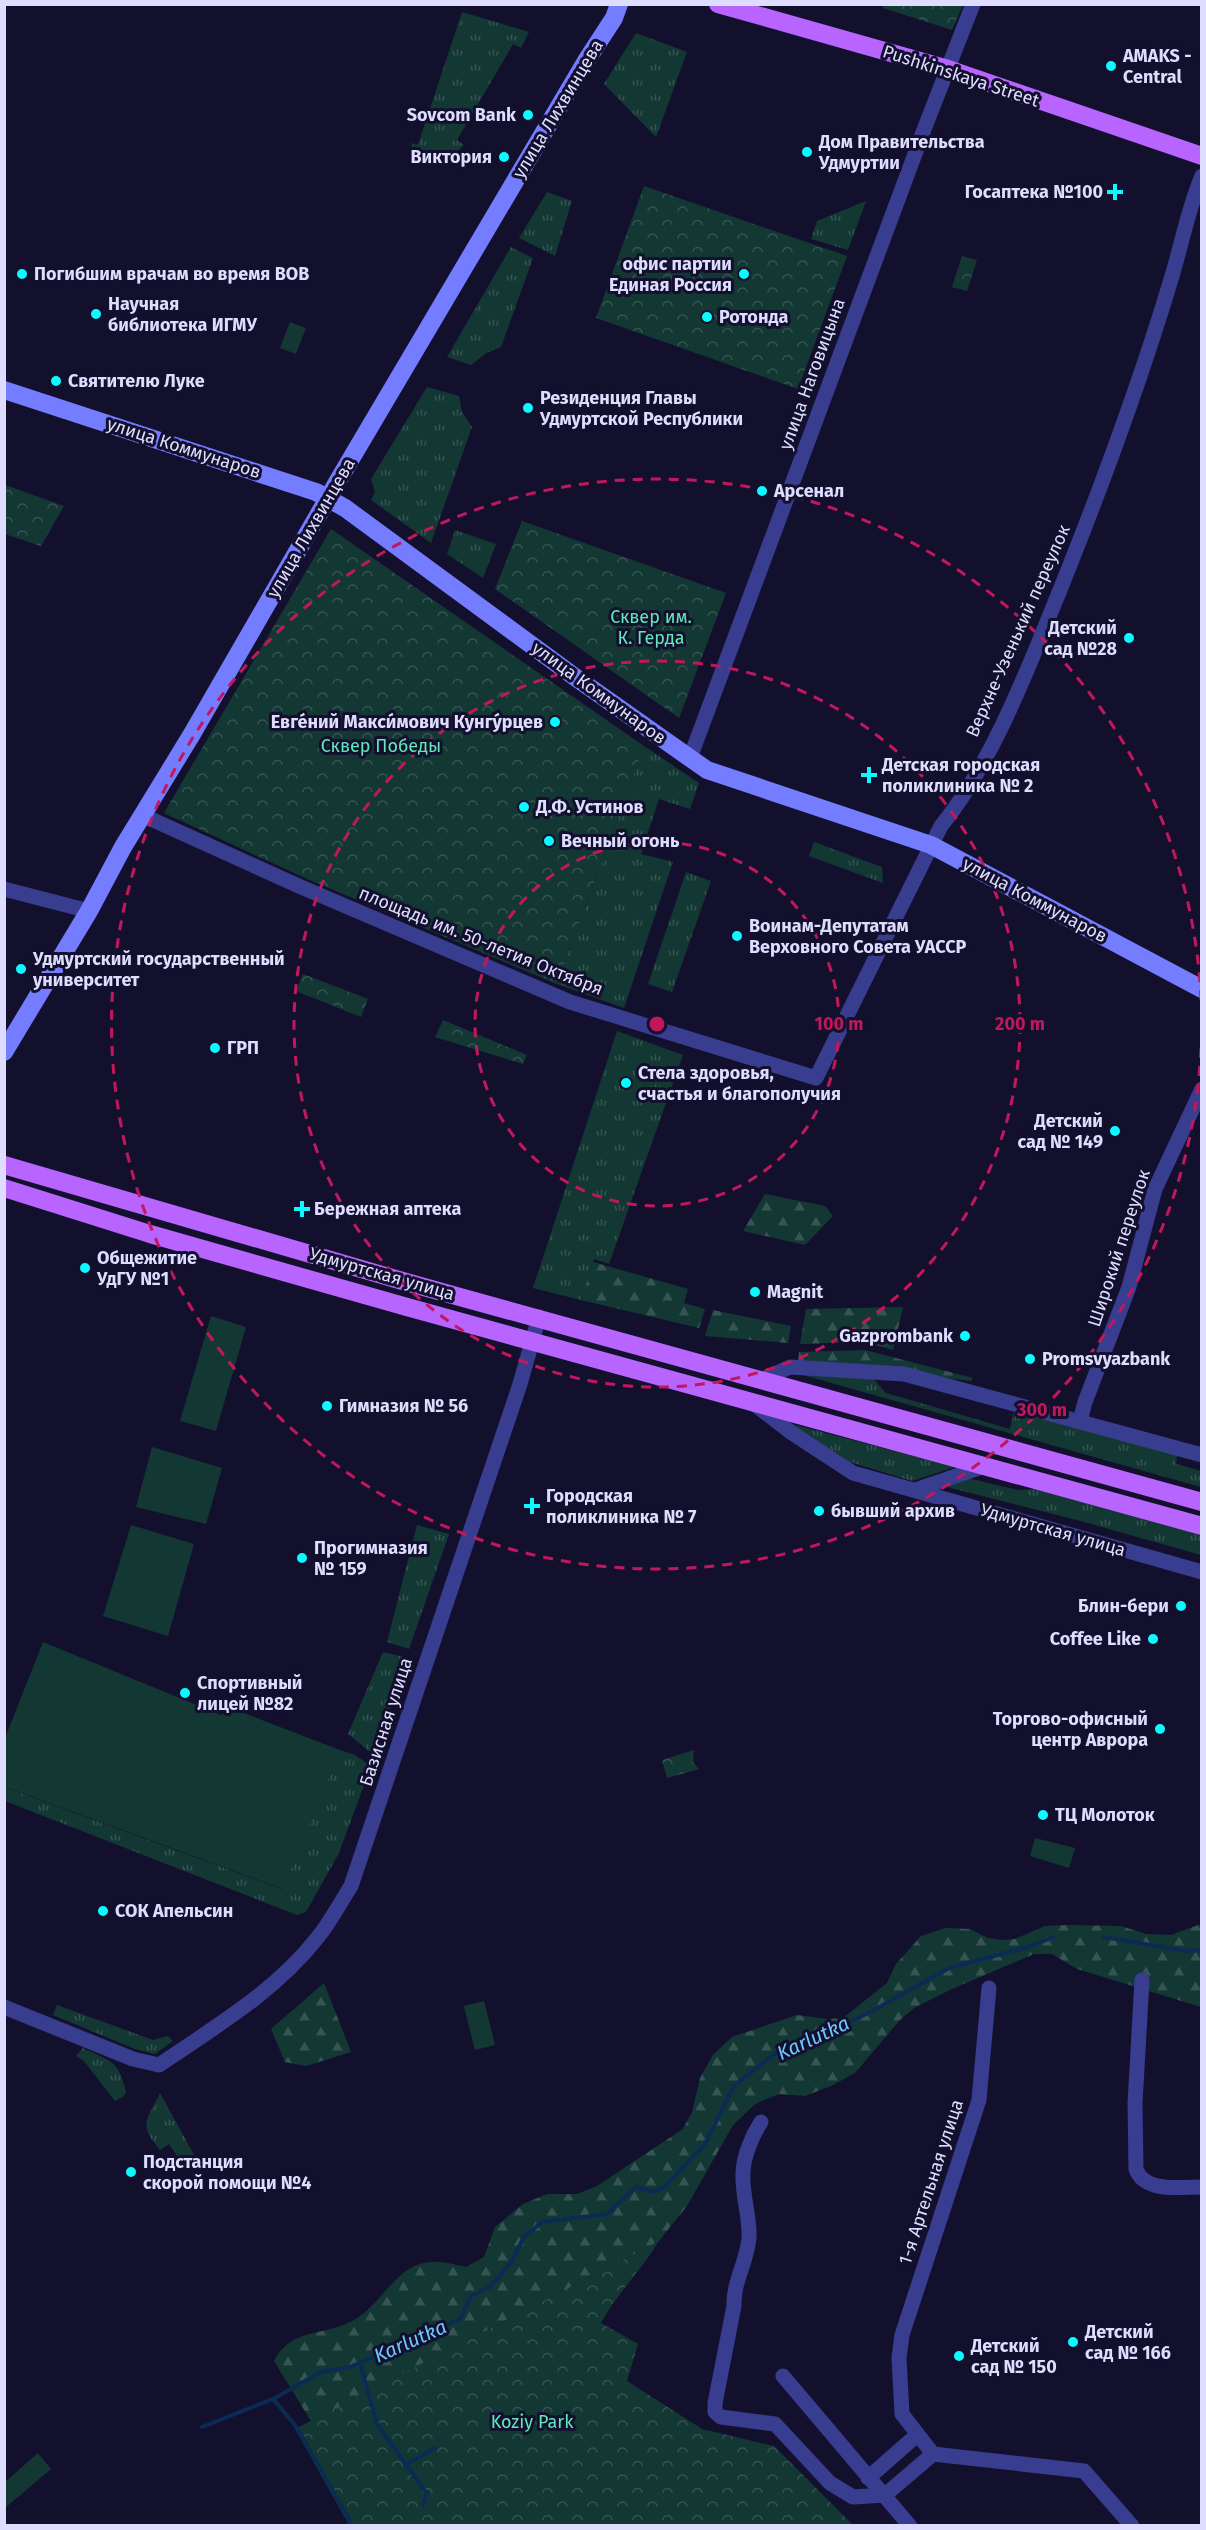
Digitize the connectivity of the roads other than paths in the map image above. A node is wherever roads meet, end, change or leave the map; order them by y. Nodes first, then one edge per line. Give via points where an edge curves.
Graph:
1 (620, 4) edge
2 (718, 4) edge
3 (973, 4) edge
4 (948, 69) junction
5 (1202, 156) edge
6 (1202, 176) edge
7 (4, 390) edge
8 (328, 498) junction
9 (690, 758) junction
10 (142, 815) junction
11 (931, 845) junction
12 (4, 889) edge
13 (89, 911) junction
14 (1202, 989) edge
15 (4, 1052) edge
16 (816, 1078) joint
17 (1202, 1089) edge
18 (4, 1165) edge
19 (4, 1188) edge
20 (156, 1210) junction
21 (150, 1234) junction
22 (414, 1284) junction
23 (407, 1307) junction
24 (539, 1317) junction
25 (532, 1341) junction
26 (704, 1364) junction
27 (761, 1380) junction
28 (697, 1387) junction
29 (750, 1401) junction
30 (1080, 1421) junction
31 (1202, 1455) edge
32 (982, 1467) junction
33 (915, 1490) junction
34 (1202, 1502) edge
35 (1202, 1526) edge
36 (1202, 1572) edge
37 (1142, 1980) dead end
38 (988, 1988) dead end
39 (4, 2007) edge
40 (761, 2122) dead end
41 (1202, 2187) edge
42 (783, 2376) dead end
43 (917, 2435) junction
44 (933, 2454) junction
45 (868, 2478) junction
46 (885, 2495) junction
47 (910, 2526) edge
48 (1132, 2526) edge

1 - 8 street, улица Лихвинцева
2 - 4 main road, Pushkinskaya Street
3 - 4 street, улица Наговицына
4 - 5 main road, Pushkinskaya Street
4 - 9 street, улица Наговицына
6 - 11 street, Верхне-Узенький переулок via 1169,287 1077,548 997,735
7 - 8 street, улица Коммунаров
8 - 9 street, улица Коммунаров
8 - 10 street, улица Лихвинцева
9 - 11 street, улица Коммунаров via 707,770
10 - 13 street, улица Лихвинцева
10 - 16 street, площадь им. 50-летия Октября via 570,1002
11 - 14 street, улица Коммунаров
11 - 16 street, Верхне-Узенький переулок
12 - 13 street
13 - 15 street, улица Лихвинцева
17 - 30 street, Широкий переулок via 1155,1189 1129,1287
18 - 20 main road, Удмуртская улица
19 - 21 main road, Удмуртская улица
20 - 21 main road
20 - 22 main road, Удмуртская улица
21 - 23 main road, Удмуртская улица
22 - 23 main road
22 - 24 main road, Удмуртская улица
23 - 25 main road, Удмуртская улица
24 - 25 street, Базисная улица
24 - 26 main road, Удмуртская улица
25 - 28 main road, Удмуртская улица
25 - 39 street, Базисная улица via 351,1886 319,1937 249,2004 159,2065 133,2059
26 - 27 main road, Удмуртская улица
26 - 28 main road
27 - 30 street via 790,1367 904,1374
27 - 34 main road, Удмуртская улица
28 - 29 main road, Удмуртская улица
29 - 32 main road, Удмуртская улица
29 - 33 street, Удмуртская улица via 853,1473
30 - 31 street
32 - 33 street
32 - 35 main road, Удмуртская улица
33 - 36 street, Удмуртская улица
37 - 41 street via 1135,2103 1136,2169 1139,2177 1158,2186
38 - 43 street, 1-я Артельная улица via 979,2100 902,2335 902,2414
40 - 46 street via 743,2173 748,2241 734,2294 715,2412 721,2417 774,2424 831,2483 854,2497
42 - 45 street
43 - 44 street, 1-я Артельная улица
43 - 45 street
44 - 46 street
44 - 48 street via 1084,2471
45 - 46 street
46 - 47 street

